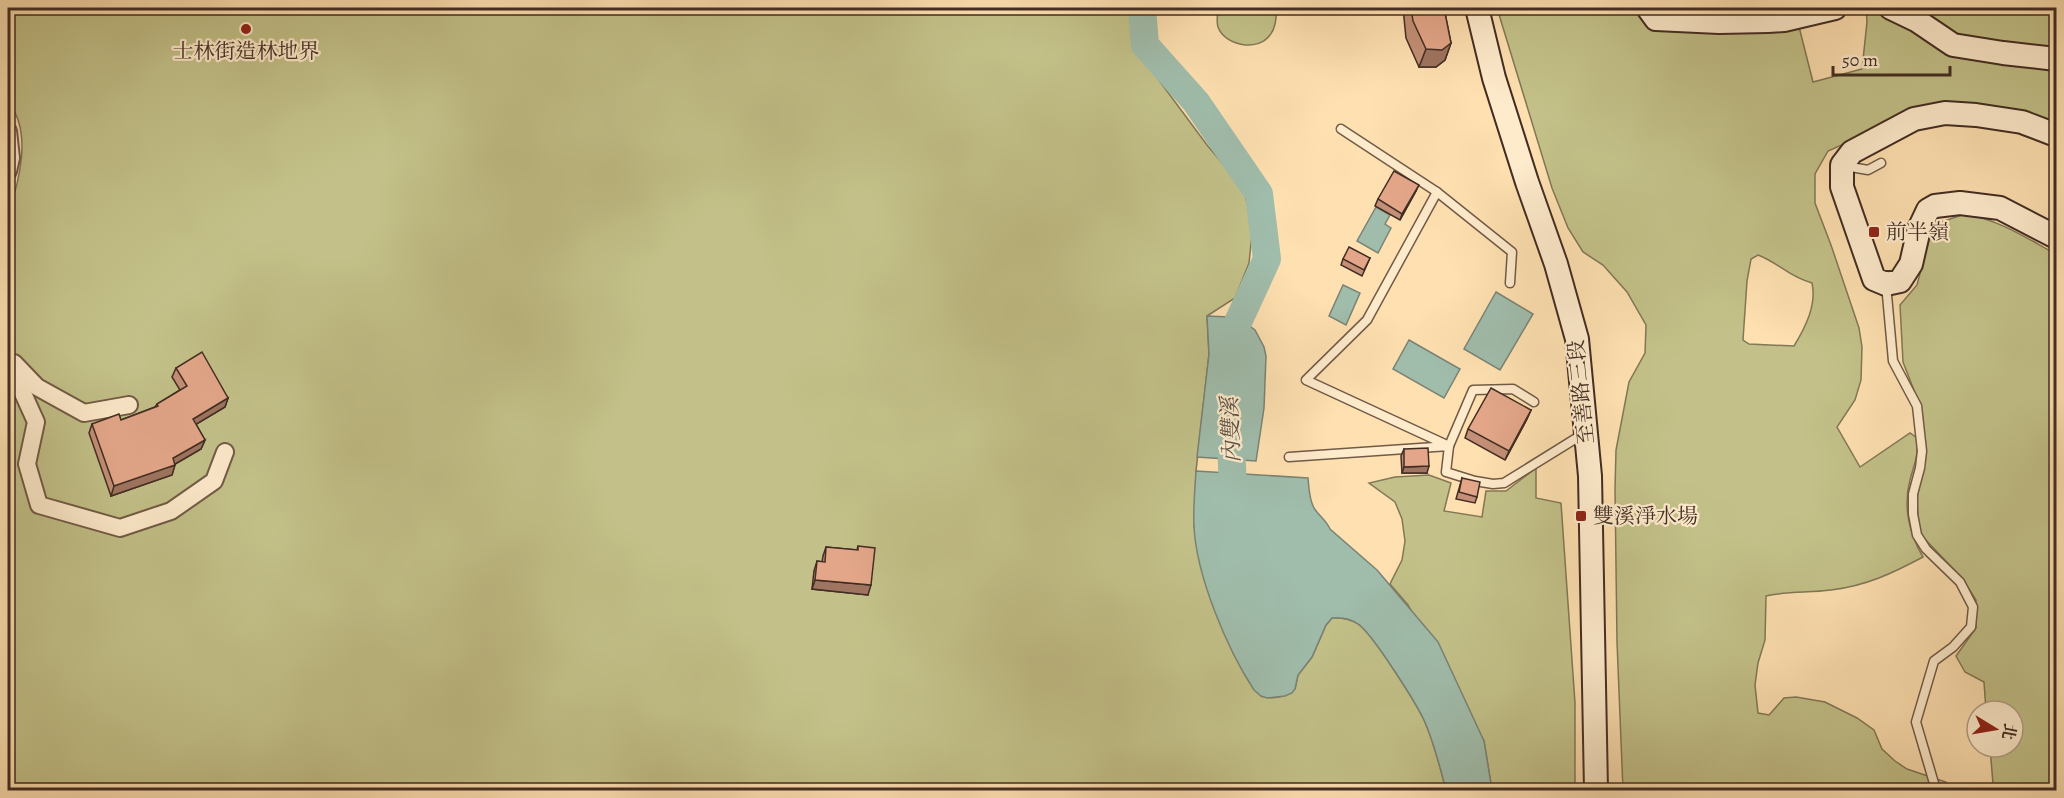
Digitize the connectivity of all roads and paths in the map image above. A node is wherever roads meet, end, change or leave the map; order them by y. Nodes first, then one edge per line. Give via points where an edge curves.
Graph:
1 (1476, 8) edge
2 (1648, 8) edge
3 (1834, 8) edge
4 (1890, 8) edge
5 (2056, 59) edge
6 (1341, 129) dead end
7 (8, 131) edge
8 (2056, 135) edge
9 (1881, 163) dead end
10 (1842, 165) junction
11 (8, 171) edge
12 (1437, 192) junction
13 (2056, 237) edge
14 (1510, 283) dead end
15 (1886, 284) junction
16 (8, 358) edge
17 (1534, 402) dead end
18 (129, 405) dead end
19 (1586, 432) junction
20 (1449, 446) junction
21 (225, 452) dead end
22 (1289, 457) dead end
23 (1596, 790) edge
24 (1936, 790) edge

1 - 19 street, 至善路三段 via 1494,78 1577,339
2 - 3 street via 1656,19 1719,22 1784,20
4 - 5 street via 1953,45
6 - 12 lane
7 - 11 street
8 - 10 street via 2022,122 1945,113 1914,119 1852,152
9 - 10 lane via 1868,170
10 - 15 street via 1842,187 1874,279
12 - 14 lane via 1512,252
12 - 20 lane via 1367,320 1306,380
13 - 15 street via 2000,208 1960,203 1935,206 1928,210 1919,229 1911,264 1900,281
15 - 24 lane via 1893,361 1917,406 1922,451 1913,494 1917,535 1960,582 1974,608 1971,627 1934,661 1916,722
16 - 18 street via 37,387 84,413
16 - 21 street via 36,422 27,464 39,505 120,528 171,511 214,481
17 - 20 lane via 1513,389 1473,390
19 - 20 lane via 1504,483 1475,481 1446,472
19 - 23 street, 至善路三段
20 - 22 lane

